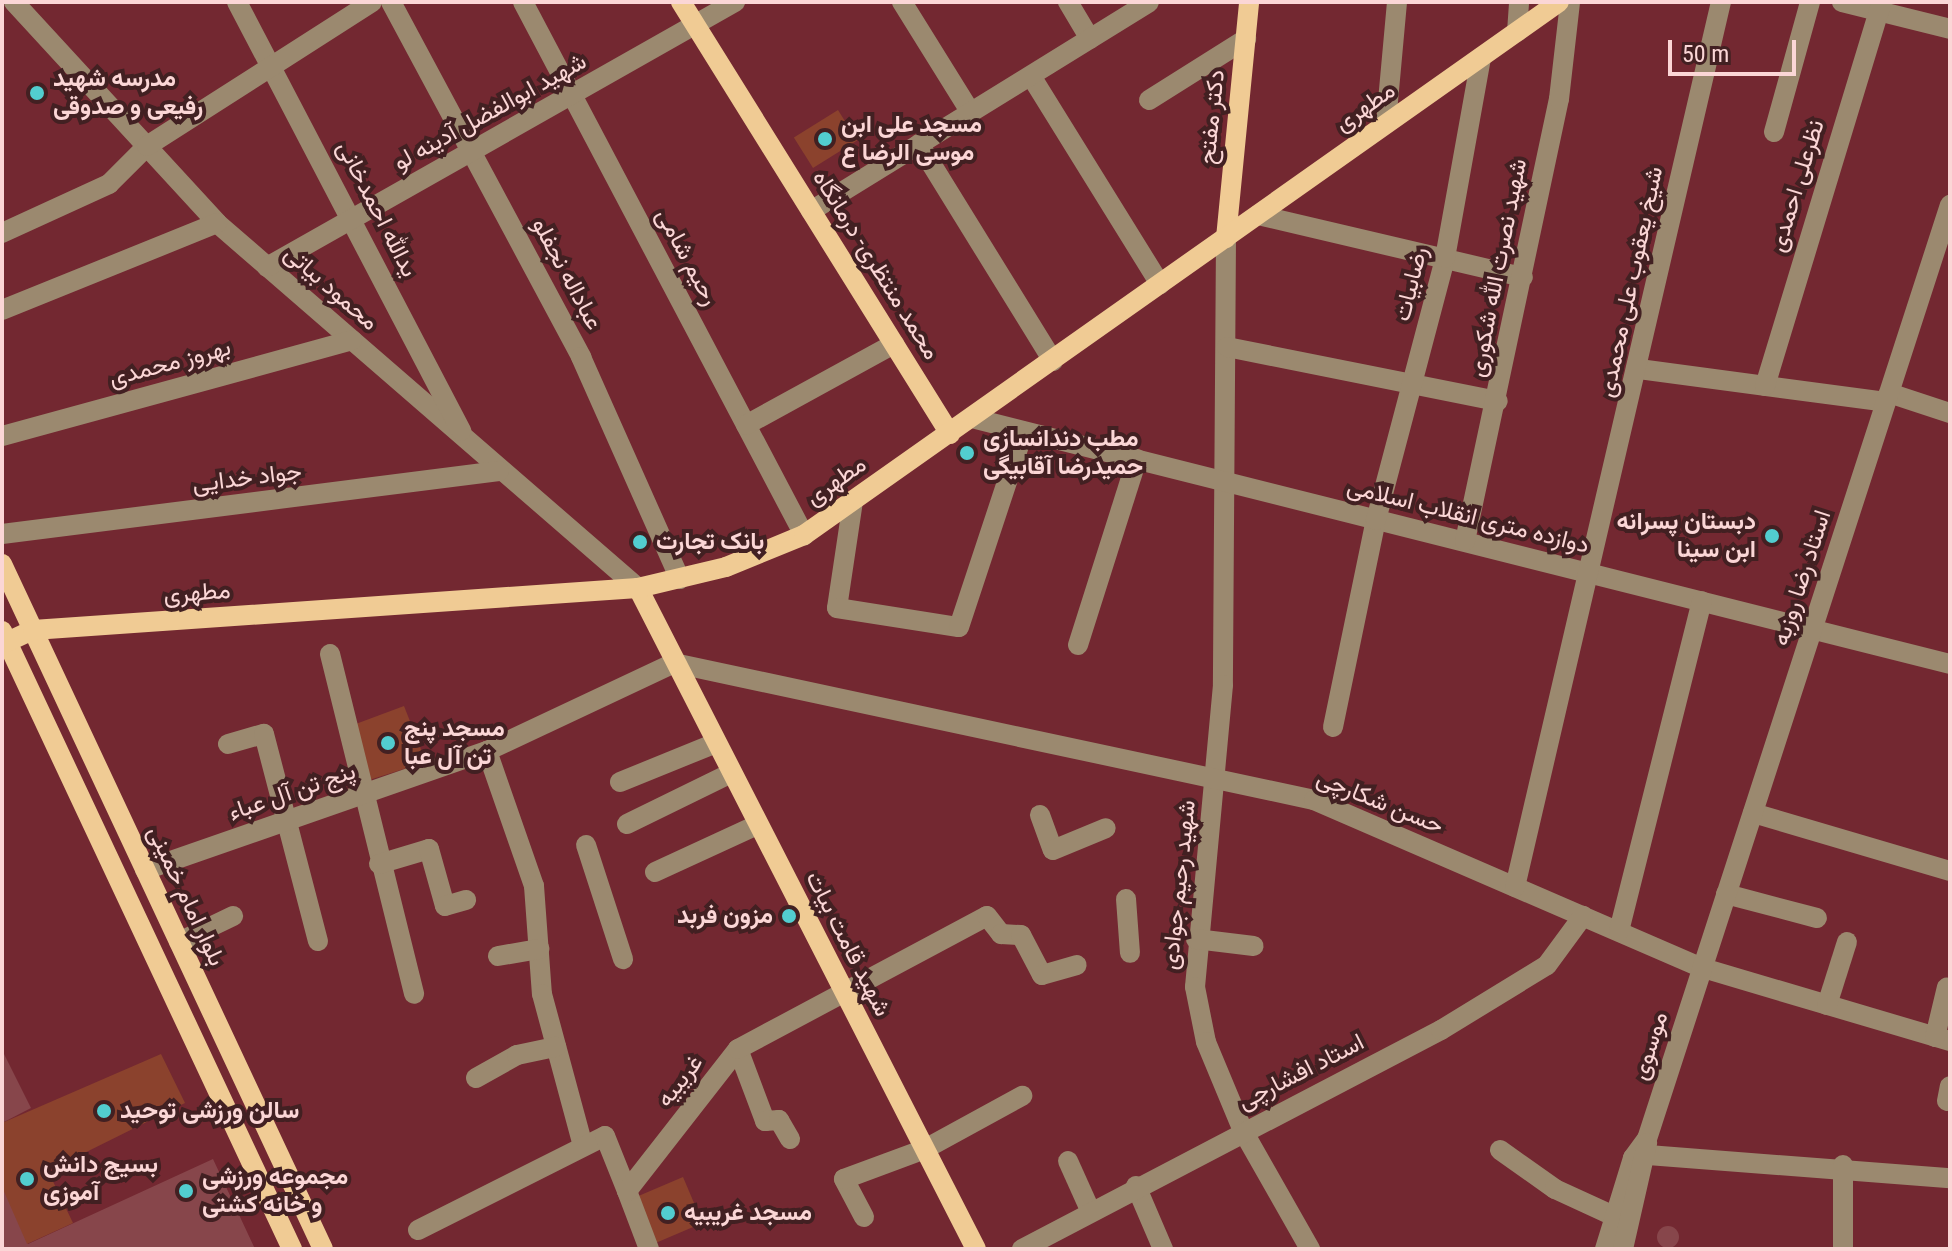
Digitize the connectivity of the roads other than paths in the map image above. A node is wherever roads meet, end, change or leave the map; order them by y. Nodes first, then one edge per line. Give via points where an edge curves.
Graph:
1 (14, 2) edge
2 (237, 2) edge
3 (372, 2) edge
4 (391, 2) edge
5 (523, 2) edge
6 (681, 2) edge
7 (735, 2) edge
8 (902, 2) edge
9 (1068, 2) edge
10 (1149, 2) edge
11 (1249, 2) edge
12 (1397, 2) edge
13 (1519, 2) edge
14 (1559, 2) edge
15 (1570, 2) edge
16 (1721, 2) edge
17 (1810, 2) edge
18 (1842, 2) edge
19 (1880, 7) edge
20 (696, 26) junction
21 (1950, 29) edge
22 (1517, 32) junction
23 (1090, 39) junction
24 (1246, 39) junction
25 (1481, 57) junction
26 (273, 66) junction
27 (1031, 76) junction
28 (573, 95) junction
29 (1149, 100) dead end
30 (971, 113) junction
31 (1386, 123) junction
32 (1774, 132) dead end
33 (919, 144) junction
34 (147, 146) junction
35 (472, 152) junction
36 (1950, 205) edge
37 (811, 211) junction
38 (1258, 215) junction
39 (353, 218) junction
40 (217, 223) junction
41 (2, 233) edge
42 (1226, 238) junction
43 (1445, 258) junction
44 (267, 267) junction
45 (1523, 277) junction
46 (1160, 284) junction
47 (2, 310) edge
48 (352, 340) junction
49 (894, 344) junction
50 (1227, 347) junction
51 (1053, 361) junction
52 (1639, 369) junction
53 (1412, 384) junction
54 (1765, 386) junction
55 (1888, 397) junction
56 (1498, 401) junction
57 (1950, 413) edge
58 (972, 418) junction
59 (746, 425) junction
60 (1024, 431) junction
61 (950, 434) junction
62 (2, 436) edge
63 (466, 442) junction
64 (1137, 459) junction
65 (499, 471) junction
66 (1223, 481) junction
67 (853, 501) junction
68 (1376, 520) junction
69 (2, 534) edge
70 (804, 535) junction
71 (1465, 541) junction
72 (2, 564) edge
73 (1593, 574) junction
74 (680, 579) junction
75 (638, 588) junction
76 (1702, 601) junction
77 (1813, 629) junction
78 (33, 630) junction
79 (5, 636) edge
80 (1078, 645) dead end
81 (330, 654) dead end
82 (674, 663) junction
83 (1950, 664) edge
84 (1333, 727) dead end
85 (716, 743) junction
86 (228, 744) dead end
87 (487, 751) junction
88 (731, 773) junction
89 (1218, 780) junction
90 (620, 782) dead end
91 (362, 796) junction
92 (1753, 813) junction
93 (1040, 815) dead end
94 (284, 822) junction
95 (627, 824) dead end
96 (757, 825) junction
97 (1106, 828) dead end
98 (586, 845) dead end
99 (379, 864) junction
100 (145, 870) junction
101 (1950, 871) edge
102 (655, 872) dead end
103 (1515, 887) junction
104 (1726, 894) junction
105 (1126, 899) dead end
106 (466, 900) dead end
107 (233, 916) dead end
108 (1583, 916) junction
109 (1817, 918) dead end
110 (1619, 931) junction
111 (1196, 939) junction
112 (318, 941) dead end
113 (179, 942) junction
114 (1847, 942) dead end
115 (1254, 946) dead end
116 (539, 949) junction
117 (1130, 953) dead end
118 (498, 956) dead end
119 (623, 959) dead end
120 (1077, 965) dead end
121 (1703, 968) junction
122 (1947, 987) dead end
123 (843, 990) junction
124 (414, 994) dead end
125 (1827, 1005) junction
126 (1942, 1039) edge
127 (556, 1047) junction
128 (738, 1049) junction
129 (476, 1078) dead end
130 (1022, 1096) dead end
131 (1243, 1131) junction
132 (790, 1139) dead end
133 (582, 1142) junction
134 (1648, 1147) junction
135 (925, 1149) junction
136 (1500, 1150) dead end
137 (1068, 1161) dead end
138 (1843, 1165) junction
139 (1950, 1178) edge
140 (1136, 1186) junction
141 (627, 1191) junction
142 (1090, 1210) junction
143 (1614, 1216) junction
144 (864, 1217) dead end
145 (418, 1230) dead end
146 (292, 1249) edge
147 (323, 1249) edge
148 (649, 1249) edge
149 (976, 1249) edge
150 (1022, 1249) edge
151 (1163, 1249) edge
152 (1310, 1249) edge
153 (1605, 1249) edge
154 (1623, 1249) edge
155 (1843, 1249) edge

1 - 34 street, محمود بیاتی
2 - 26 street, یدالله احمدخانی
3 - 26 street
4 - 35 street, عباداله نجفلو
5 - 28 street, رحیم شامی
6 - 20 main road, محمد منتظری- درمانگاه
7 - 20 street, شهید ابوالفضل آدینه لو
8 - 30 street
9 - 23 street
10 - 23 street
11 - 24 main road, دکتر مفتح
12 - 31 street
13 - 22 street
14 - 22 main road, مطهری
15 - 45 street, شهید نصرت الله شکوری via 1569,41
16 - 52 street, شیخ یعقوب علی محمدی
17 - 32 street
18 - 19 street
19 - 21 street
19 - 54 street, نظرعلی احمدی
20 - 28 street, شهید ابوالفضل آدینه لو
20 - 37 main road, محمد منتظری- درمانگاه
22 - 25 main road, مطهری
23 - 27 street
24 - 29 street
24 - 42 main road, دکتر مفتح
25 - 31 main road, مطهری
25 - 43 street, رضابیات
26 - 34 street
26 - 39 street, یدالله احمدخانی
27 - 30 street
27 - 46 street
28 - 35 street, شهید ابوالفضل آدینه لو
28 - 59 street, رحیم شامی
30 - 33 street
31 - 38 main road, مطهری
33 - 37 street
33 - 51 street
34 - 40 street, محمود بیاتی
34 - 41 street via 109,184
35 - 39 street, شهید ابوالفضل آدینه لو
35 - 74 street, عباداله نجفلو via 581,357
36 - 55 street, استاد رضا روزبه
37 - 49 main road, محمد منتظری- درمانگاه
38 - 42 main road, مطهری
38 - 43 street
39 - 44 street, شهید ابوالفضل آدینه لو
39 - 63 street, یدالله احمدخانی
40 - 44 street, محمود بیاتی
40 - 47 street
42 - 46 main road, مطهری
42 - 50 street, شهید رحیم جوادی
43 - 45 street
43 - 53 street, رضابیات
44 - 48 street, محمود بیاتی
45 - 56 street, شهید نصرت الله شکوری
46 - 51 main road, مطهری
48 - 62 street, بهروز محمدی
48 - 63 street, محمود بیاتی
49 - 59 street
49 - 61 main road, محمد منتظری- درمانگاه
50 - 53 street
50 - 66 street, شهید رحیم جوادی
51 - 58 main road, مطهری
52 - 54 street
52 - 73 street, شیخ یعقوب علی محمدی
53 - 56 street
53 - 68 street, رضابیات
54 - 55 street
55 - 57 street
55 - 77 street, استاد رضا روزبه
56 - 71 street, شهید نصرت الله شکوری
58 - 60 street, دوازده متری انقلاب اسلامی
58 - 61 main road, مطهری
59 - 70 street, رحیم شامی
60 - 64 street, دوازده متری انقلاب اسلامی
60 - 67 street via 959,627 837,608
61 - 67 main road, مطهری
63 - 65 street, محمود بیاتی
64 - 66 street, دوازده متری انقلاب اسلامی
64 - 80 street
65 - 69 street, جواد خدایی
65 - 75 street, محمود بیاتی
66 - 68 street, دوازده متری انقلاب اسلامی
66 - 89 street, شهید رحیم جوادی
67 - 70 main road, مطهری
68 - 71 street, دوازده متری انقلاب اسلامی
68 - 84 street, رضابیات
70 - 74 main road, مطهری
71 - 73 street, دوازده متری انقلاب اسلامی
72 - 78 main road, بلوار امام خمینی
73 - 76 street, دوازده متری انقلاب اسلامی
73 - 103 street, شیخ یعقوب علی محمدی
74 - 75 main road, مطهری
75 - 78 main road, مطهری
75 - 82 main road, شهید قامت بیات
76 - 77 street, دوازده متری انقلاب اسلامی
76 - 110 street
77 - 83 street, دوازده متری انقلاب اسلامی
77 - 92 street, استاد رضا روزبه
78 - 79 main road, مطهری
78 - 100 main road, بلوار امام خمینی
79 - 146 main road
81 - 91 street
82 - 85 main road, شهید قامت بیات
82 - 87 street, پنج تن آل عباء
82 - 89 street, حسن شکارچی
85 - 88 main road, شهید قامت بیات
85 - 90 street
86 - 94 street via 264,734
87 - 91 street, پنج تن آل عباء
87 - 116 street via 534,886
88 - 95 street
88 - 96 main road, شهید قامت بیات
89 - 103 street, حسن شکارچی via 1314,800
89 - 111 street, شهید رحیم جوادی
91 - 94 street, پنج تن آل عباء
91 - 99 street
92 - 101 street
92 - 104 street, استاد رضا روزبه
93 - 97 street via 1053,850
94 - 100 street, پنج تن آل عباء
94 - 112 street
96 - 102 street
96 - 123 main road, شهید قامت بیات
98 - 119 street
99 - 106 street via 429,849 445,906
99 - 124 street
100 - 113 main road, بلوار امام خمینی
103 - 108 street, حسن شکارچی
104 - 109 street
104 - 121 street, استاد رضا روزبه
105 - 117 street
107 - 113 street
108 - 110 street, حسن شکارچی
108 - 131 street, استاد افشارچی via 1547,965 1441,1030
110 - 121 street, حسن شکارچی
111 - 115 street
111 - 131 street, شهید رحیم جوادی via 1195,987 1206,1042
113 - 147 main road, بلوار امام خمینی
114 - 125 street
116 - 118 street
116 - 127 street via 542,994
120 - 123 street, غریبیه via 1042,975 1021,935 1001,934 987,916
121 - 125 street, حسن شکارچی
121 - 134 street, موسوی
122 - 126 street
123 - 128 street, غریبیه
123 - 135 main road, شهید قامت بیات
125 - 126 street, حسن شکارچی
127 - 129 street via 517,1055
127 - 133 street
128 - 132 street via 765,1121 779,1120
128 - 141 street, غریبیه
130 - 135 street
131 - 140 street, استاد افشارچی
131 - 152 street, شهید رحیم جوادی
133 - 141 street via 605,1136
133 - 145 street
134 - 138 street
134 - 143 street, موسوی via 1633,1158
134 - 154 street, موسوی
135 - 144 street via 844,1179
135 - 149 main road, شهید قامت بیات
136 - 143 street via 1555,1189
137 - 142 street
138 - 139 street
138 - 155 street
140 - 142 street, استاد افشارچی
140 - 151 street
141 - 148 street
142 - 150 street, استاد افشارچی
143 - 153 street, موسوی

